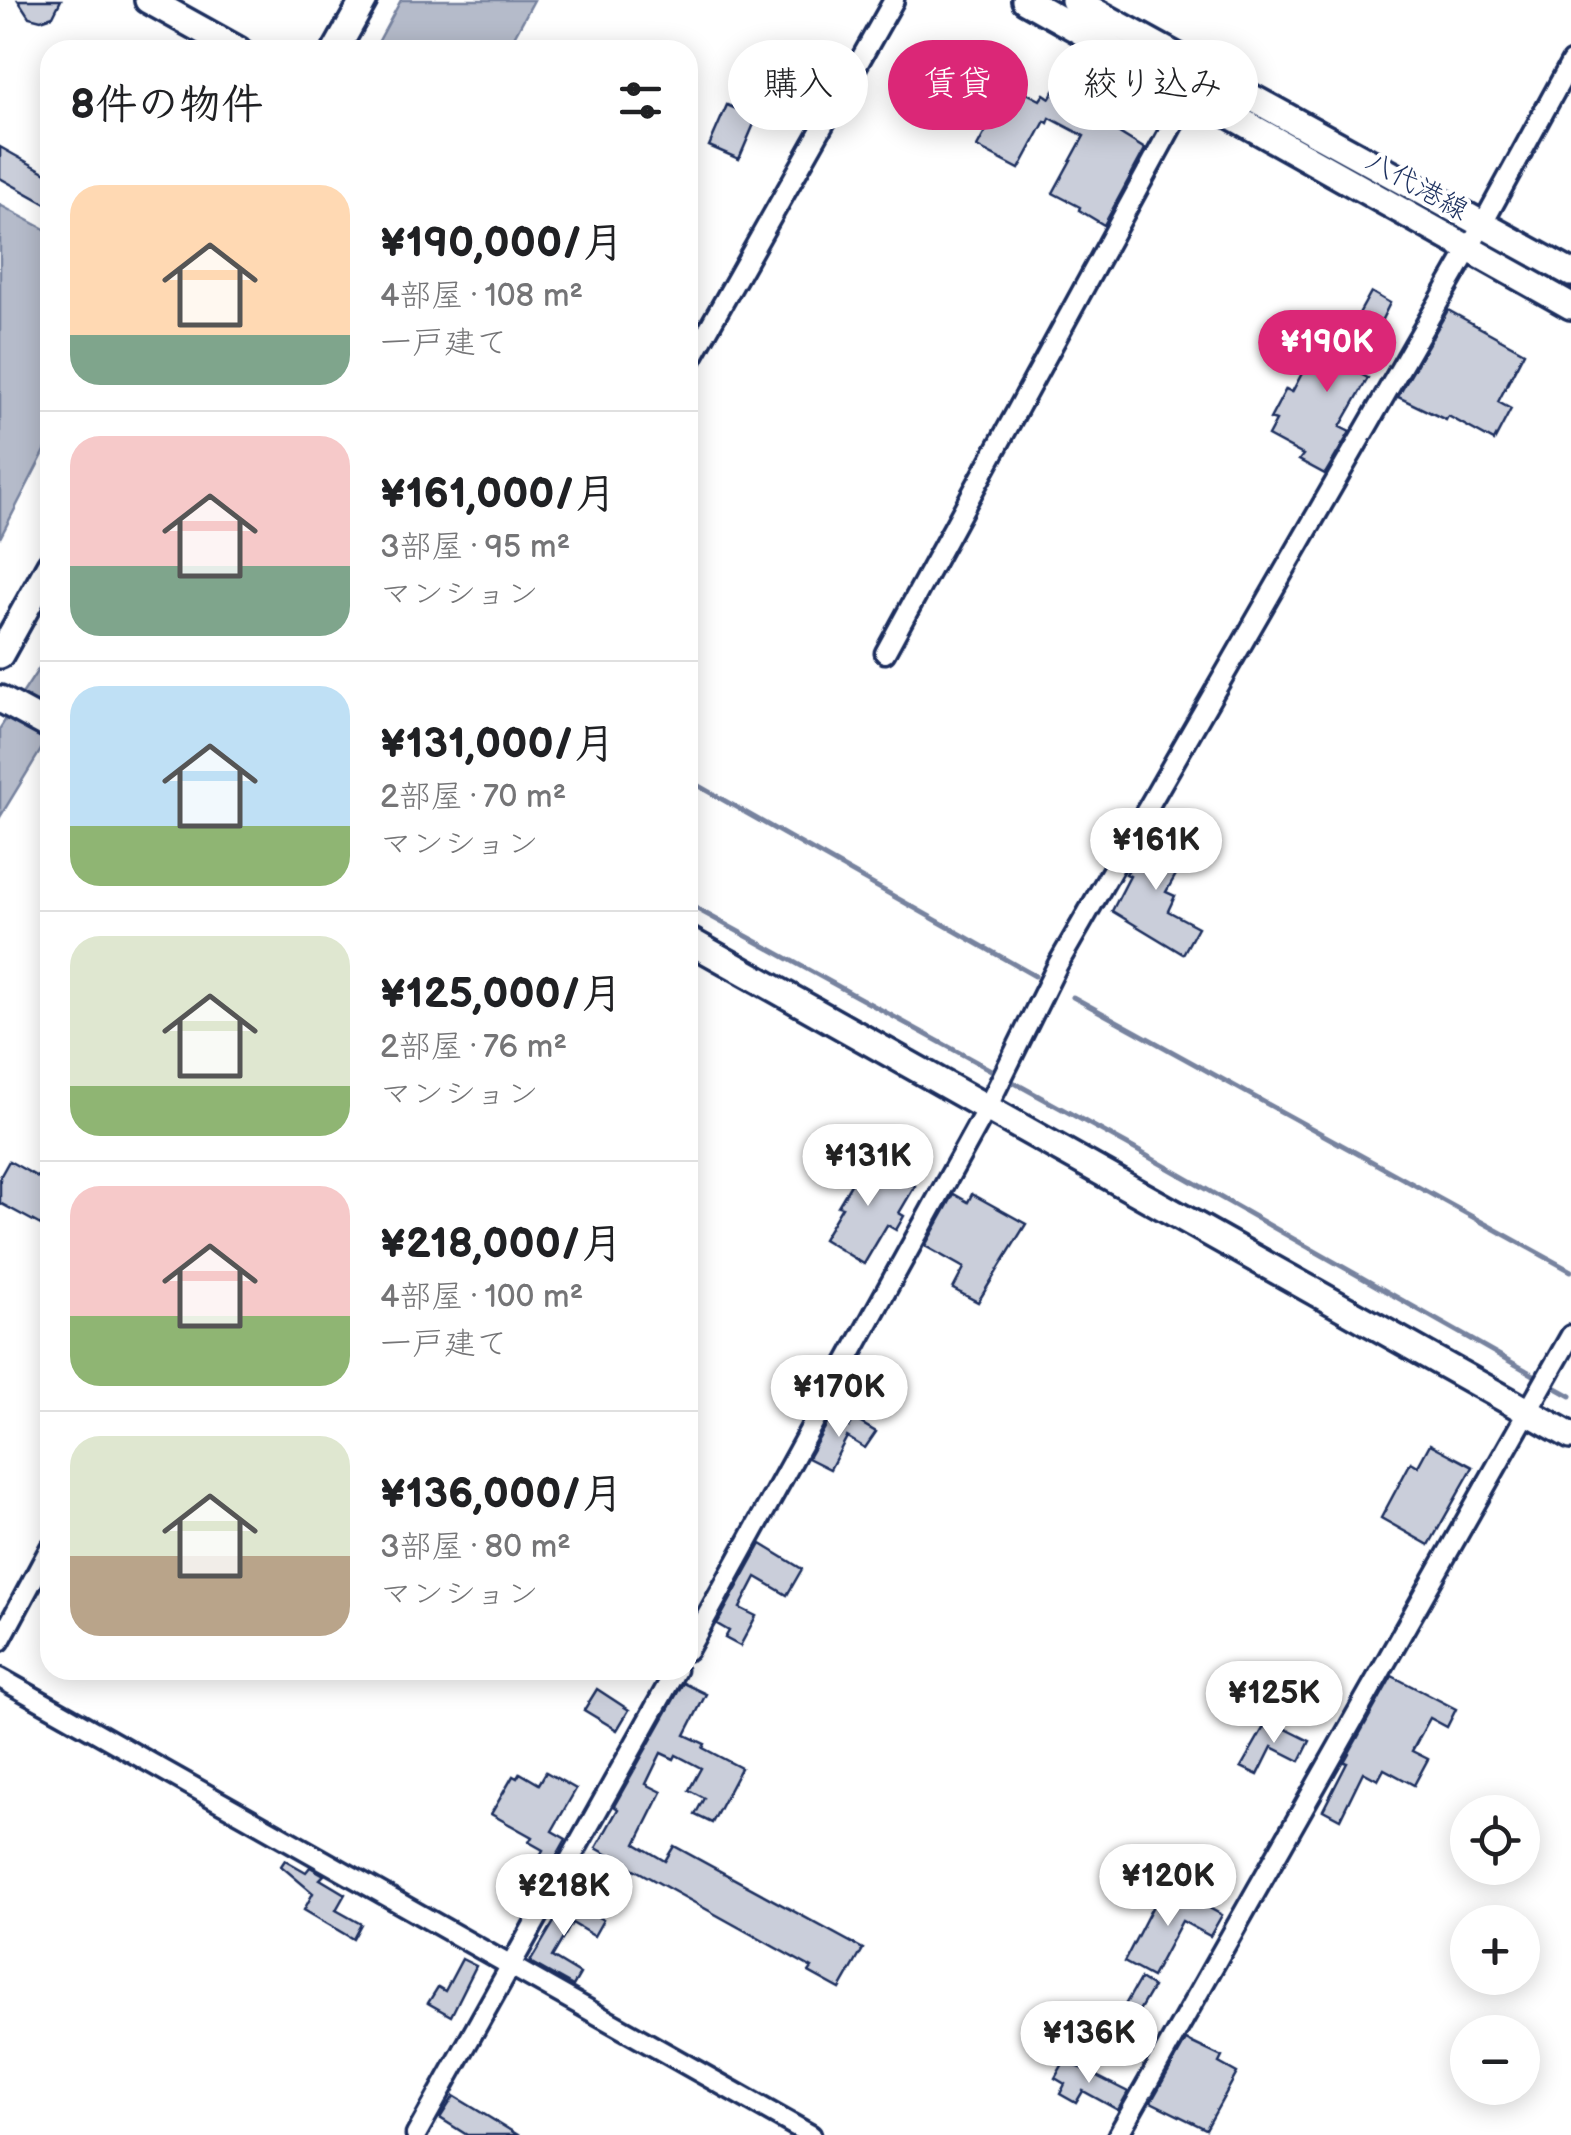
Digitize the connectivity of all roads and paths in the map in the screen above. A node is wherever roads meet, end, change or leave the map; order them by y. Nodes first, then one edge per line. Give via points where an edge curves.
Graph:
1 (148, 0) edge
2 (364, 0) edge
3 (894, 0) edge
4 (1025, 0) edge
5 (1074, 0) edge
6 (220, 40) edge
7 (342, 40) edge
8 (1096, 40) edge
9 (1571, 62) edge
10 (1170, 130) edge
11 (1256, 130) edge
12 (1483, 224) junction
13 (1469, 249) junction
14 (1571, 273) edge
15 (1571, 306) edge
16 (698, 347) edge
17 (40, 583) edge
18 (885, 653) dead end
19 (0, 654) edge
20 (6, 702) edge
21 (40, 721) edge
22 (698, 946) edge
23 (987, 1108) junction
24 (1571, 1336) edge
25 (1531, 1407) junction
26 (1571, 1436) edge
27 (40, 1567) edge
28 (698, 1632) edge
29 (0, 1642) edge
30 (0, 1678) edge
31 (670, 1680) edge
32 (513, 1966) junction
33 (416, 2135) edge
34 (811, 2135) edge
35 (1118, 2135) edge

1 - 6 street
2 - 7 street
3 - 16 street
4 - 8 street, 八代港線
5 - 12 street, 八代港線
9 - 12 street
10 - 18 street
11 - 13 street, 八代港線
12 - 13 street
12 - 14 street, 八代港線
13 - 15 street, 八代港線
13 - 23 street via 1058,964
17 - 19 street
20 - 21 street
22 - 23 street
23 - 25 street
23 - 28 street
24 - 25 street
25 - 26 street
25 - 35 street
27 - 29 street
30 - 32 street
31 - 32 street
32 - 33 street
32 - 34 street

